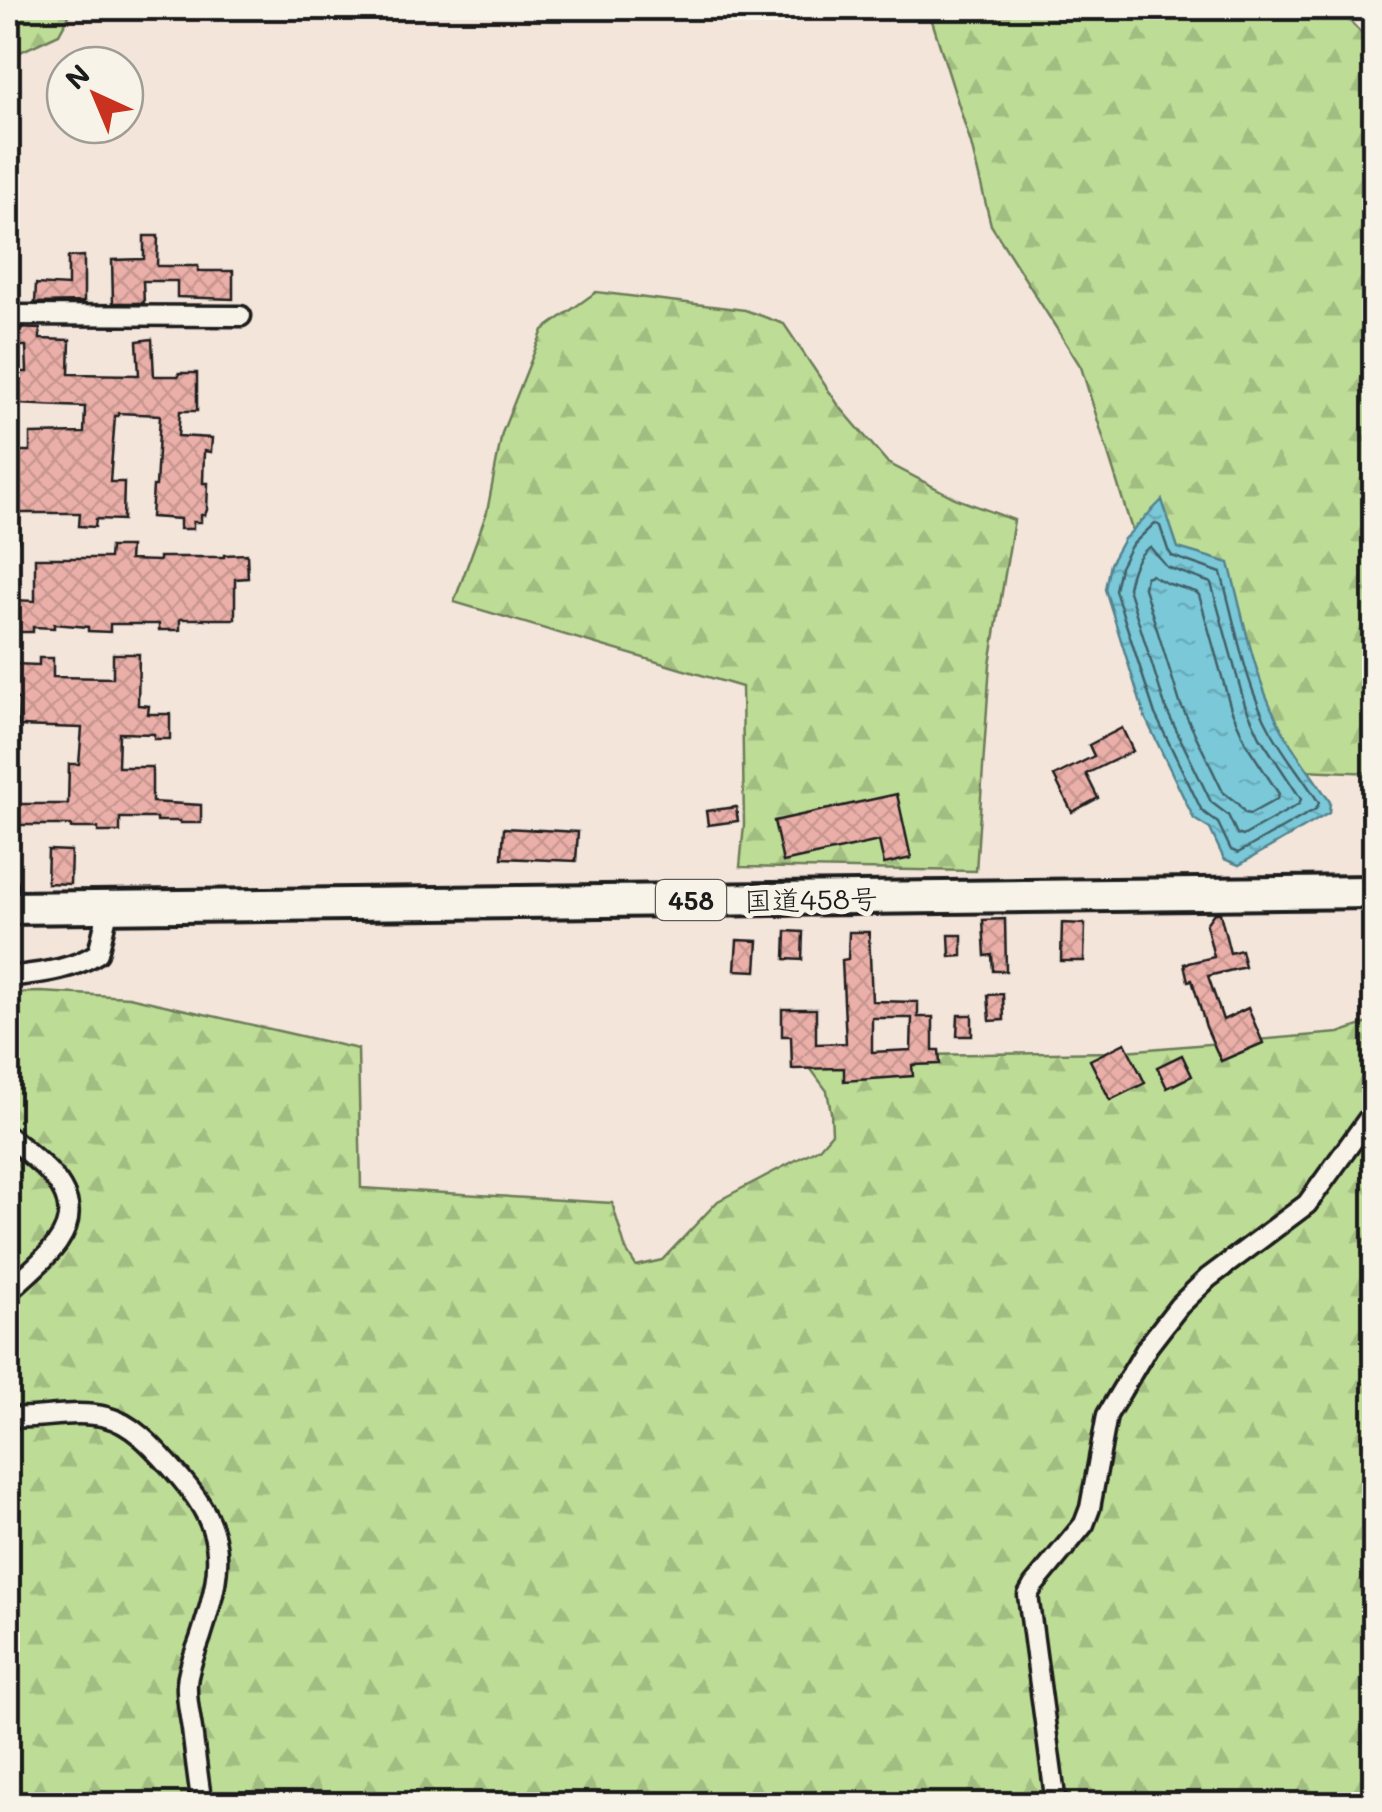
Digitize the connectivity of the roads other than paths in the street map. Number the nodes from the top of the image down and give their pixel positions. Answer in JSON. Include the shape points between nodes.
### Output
{"nodes":[{"id":1,"x":8,"y":314,"type":"edge"},
{"id":2,"x":241,"y":316,"type":"dead end"},
{"id":3,"x":8,"y":525,"type":"edge"},
{"id":4,"x":8,"y":535,"type":"edge"},
{"id":5,"x":8,"y":888,"type":"edge"},
{"id":6,"x":1374,"y":892,"type":"edge"},
{"id":7,"x":109,"y":907,"type":"junction"},
{"id":8,"x":8,"y":908,"type":"edge"},
{"id":9,"x":8,"y":977,"type":"edge"},
{"id":10,"x":1374,"y":1111,"type":"edge"},
{"id":11,"x":8,"y":1136,"type":"edge"},
{"id":12,"x":8,"y":1292,"type":"edge"},
{"id":13,"x":8,"y":1417,"type":"edge"},
{"id":14,"x":202,"y":1804,"type":"edge"},
{"id":15,"x":1056,"y":1804,"type":"edge"}],
"edges":[{"from":1,"to":2,"type":"street"},
{"from":3,"to":4,"type":"street"},
{"from":5,"to":8,"type":"street"},
{"from":6,"to":7,"type":"highway","name":"国道458号","number":"458"},
{"from":7,"to":8,"type":"highway","name":"国道458号","number":"458"},
{"from":7,"to":9,"type":"street","via":[[98,953],[56,970]]},
{"from":10,"to":15,"type":"street","via":[[1307,1204],[1179,1306],[1108,1415],[1084,1524],[1028,1595]]},
{"from":11,"to":12,"type":"street","via":[[52,1174],[69,1206],[58,1243]]},
{"from":13,"to":14,"type":"street","via":[[112,1418],[159,1454],[208,1514],[218,1569],[187,1685]]}]}
